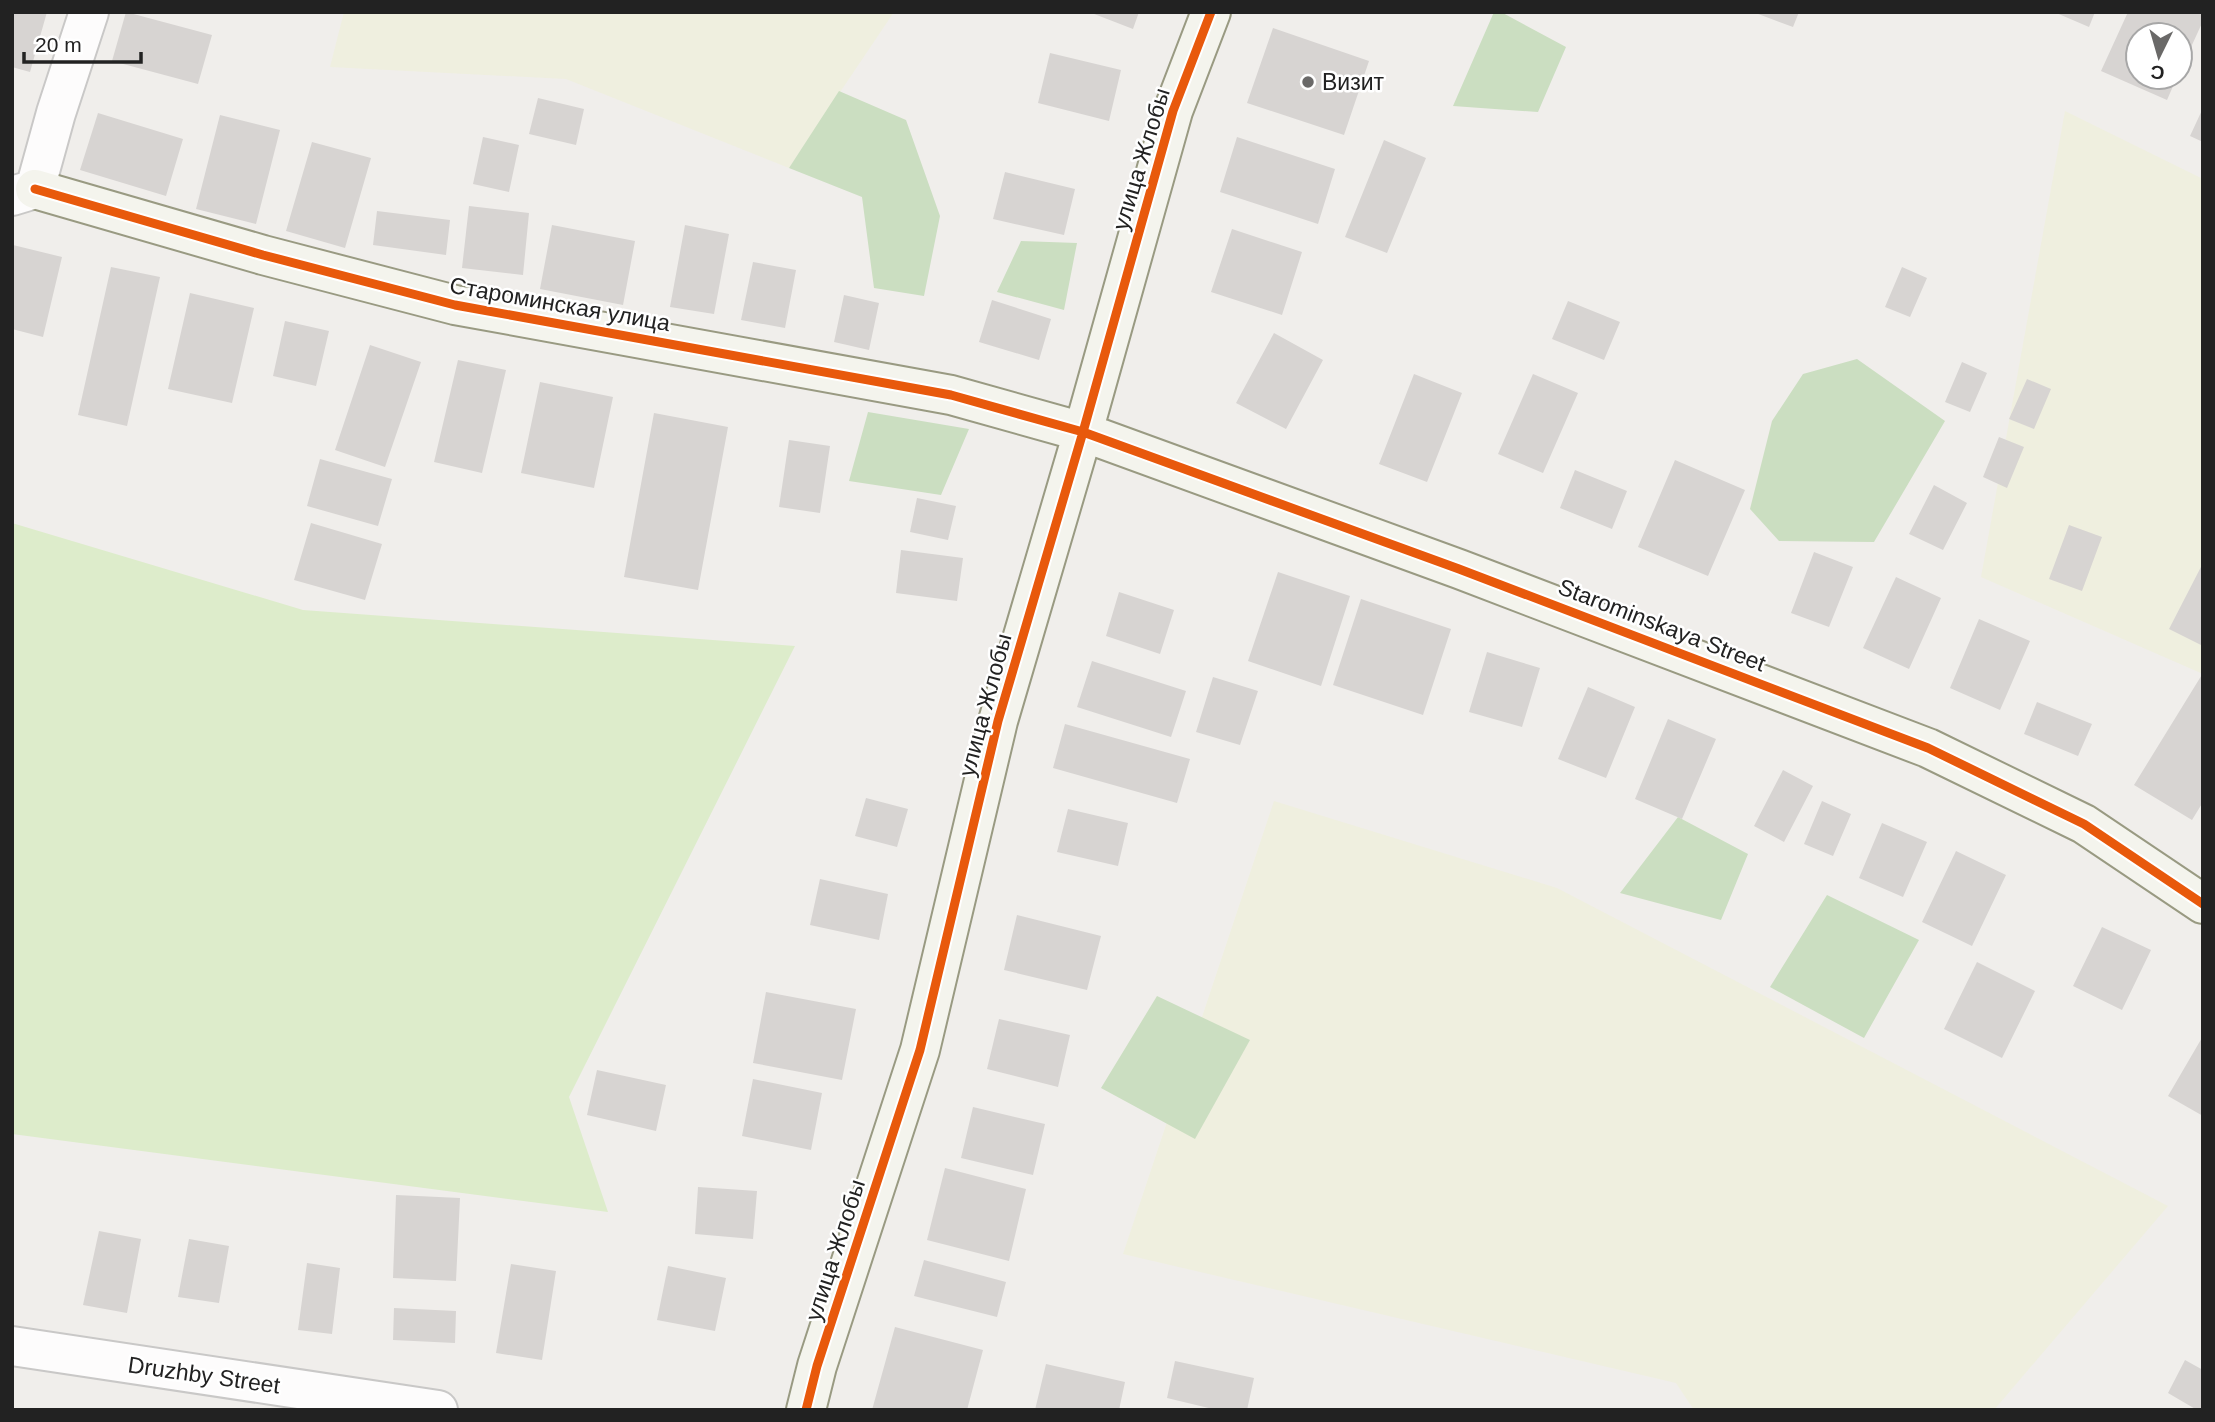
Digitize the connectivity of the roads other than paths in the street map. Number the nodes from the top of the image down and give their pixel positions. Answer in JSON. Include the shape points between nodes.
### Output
{"nodes":[{"id":1,"x":89,"y":12,"type":"edge"},
{"id":2,"x":1211,"y":12,"type":"edge"},
{"id":3,"x":24,"y":193,"type":"edge"},
{"id":4,"x":1083,"y":432,"type":"junction"},
{"id":5,"x":2203,"y":904,"type":"edge"},
{"id":6,"x":12,"y":1346,"type":"edge"},
{"id":7,"x":438,"y":1410,"type":"edge"},
{"id":8,"x":806,"y":1410,"type":"edge"}],
"edges":[{"from":1,"to":3,"type":"street"},
{"from":2,"to":4,"type":"street","name":"улица Жлобы","via":[[1173,111]]},
{"from":3,"to":4,"type":"street","name":"Староминская улица","via":[[455,306],[938,392]]},
{"from":4,"to":5,"type":"street","name":"Starominskaya Street","via":[[1928,748],[2084,824]]},
{"from":4,"to":8,"type":"street","name":"улица Жлобы","via":[[998,721],[920,1050]]},
{"from":6,"to":7,"type":"street","name":"Druzhby Street"}]}
